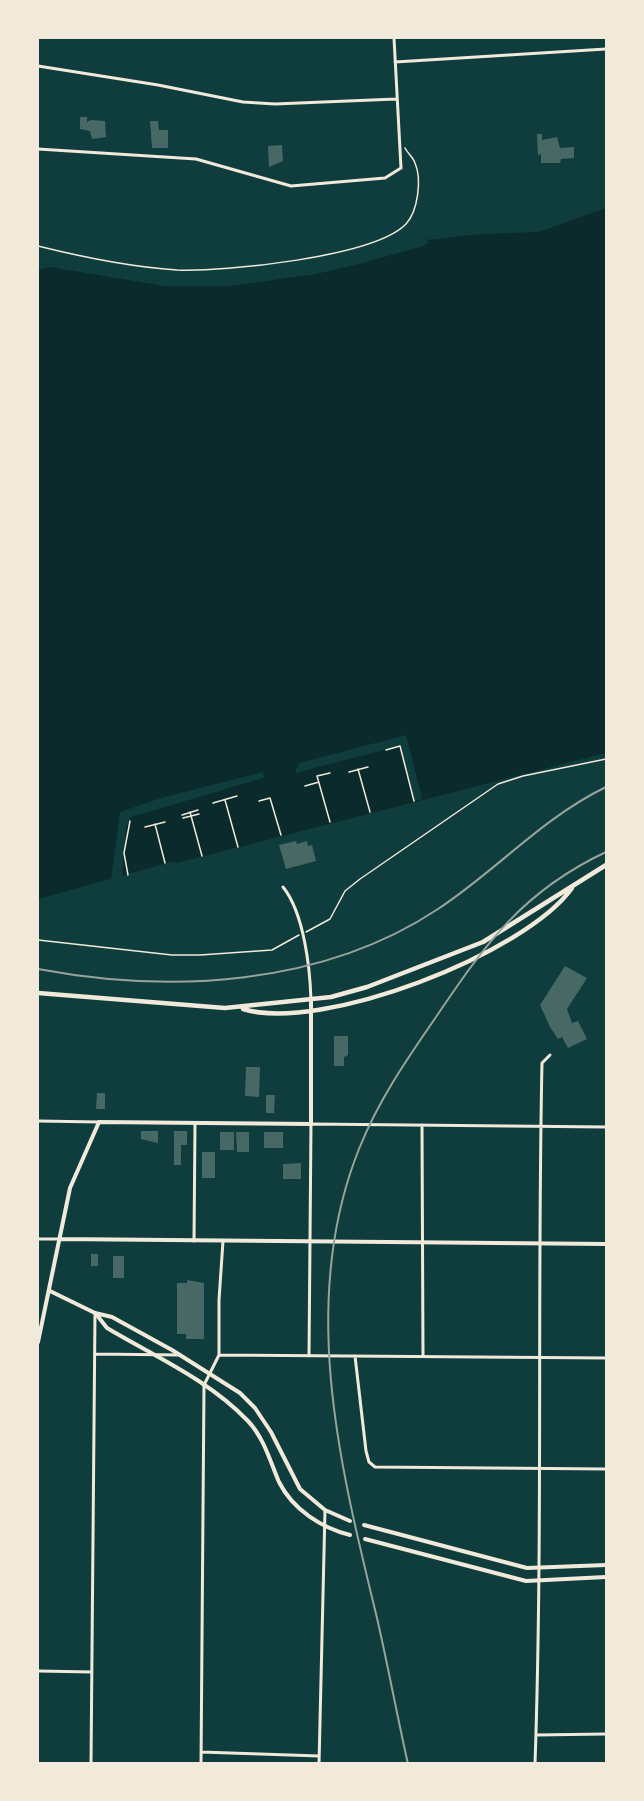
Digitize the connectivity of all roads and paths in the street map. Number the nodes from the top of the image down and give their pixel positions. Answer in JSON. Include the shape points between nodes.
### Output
{"nodes":[{"id":1,"x":394,"y":38,"type":"edge"},
{"id":2,"x":606,"y":49,"type":"edge"},
{"id":3,"x":394,"y":62,"type":"junction"},
{"id":4,"x":38,"y":66,"type":"edge"},
{"id":5,"x":396,"y":99,"type":"junction"},
{"id":6,"x":405,"y":140,"type":"dead end"},
{"id":7,"x":38,"y":149,"type":"edge"},
{"id":8,"x":38,"y":246,"type":"edge"},
{"id":9,"x":386,"y":750,"type":"dead end"},
{"id":10,"x":606,"y":759,"type":"edge"},
{"id":11,"x":368,"y":767,"type":"dead end"},
{"id":12,"x":358,"y":770,"type":"junction"},
{"id":13,"x":349,"y":772,"type":"dead end"},
{"id":14,"x":330,"y":773,"type":"dead end"},
{"id":15,"x":319,"y":782,"type":"junction"},
{"id":16,"x":305,"y":786,"type":"dead end"},
{"id":17,"x":237,"y":796,"type":"dead end"},
{"id":18,"x":225,"y":800,"type":"junction"},
{"id":19,"x":259,"y":801,"type":"dead end"},
{"id":20,"x":414,"y":801,"type":"dead end"},
{"id":21,"x":213,"y":803,"type":"dead end"},
{"id":22,"x":198,"y":810,"type":"dead end"},
{"id":23,"x":190,"y":812,"type":"junction"},
{"id":24,"x":370,"y":812,"type":"dead end"},
{"id":25,"x":199,"y":814,"type":"dead end"},
{"id":26,"x":182,"y":815,"type":"dead end"},
{"id":27,"x":191,"y":816,"type":"junction"},
{"id":28,"x":183,"y":818,"type":"dead end"},
{"id":29,"x":130,"y":822,"type":"dead end"},
{"id":30,"x":165,"y":822,"type":"dead end"},
{"id":31,"x":330,"y":822,"type":"dead end"},
{"id":32,"x":155,"y":824,"type":"junction"},
{"id":33,"x":145,"y":827,"type":"dead end"},
{"id":34,"x":280,"y":836,"type":"dead end"},
{"id":35,"x":238,"y":847,"type":"dead end"},
{"id":36,"x":202,"y":856,"type":"dead end"},
{"id":37,"x":165,"y":863,"type":"dead end"},
{"id":38,"x":606,"y":865,"type":"edge"},
{"id":39,"x":128,"y":875,"type":"dead end"},
{"id":40,"x":283,"y":887,"type":"dead end"},
{"id":41,"x":573,"y":888,"type":"junction"},
{"id":42,"x":337,"y":910,"type":"dead end"},
{"id":43,"x":38,"y":940,"type":"edge"},
{"id":44,"x":272,"y":950,"type":"dead end"},
{"id":45,"x":38,"y":993,"type":"edge"},
{"id":46,"x":311,"y":1000,"type":"junction"},
{"id":47,"x":240,"y":1008,"type":"junction"},
{"id":48,"x":311,"y":1012,"type":"junction"},
{"id":49,"x":550,"y":1055,"type":"dead end"},
{"id":50,"x":38,"y":1121,"type":"edge"},
{"id":51,"x":99,"y":1122,"type":"junction"},
{"id":52,"x":195,"y":1123,"type":"junction"},
{"id":53,"x":311,"y":1124,"type":"junction"},
{"id":54,"x":422,"y":1125,"type":"junction"},
{"id":55,"x":541,"y":1127,"type":"junction"},
{"id":56,"x":606,"y":1127,"type":"edge"},
{"id":57,"x":38,"y":1239,"type":"edge"},
{"id":58,"x":59,"y":1239,"type":"junction"},
{"id":59,"x":194,"y":1241,"type":"junction"},
{"id":60,"x":223,"y":1241,"type":"junction"},
{"id":61,"x":311,"y":1242,"type":"junction"},
{"id":62,"x":423,"y":1243,"type":"junction"},
{"id":63,"x":539,"y":1244,"type":"junction"},
{"id":64,"x":606,"y":1244,"type":"edge"},
{"id":65,"x":50,"y":1291,"type":"junction"},
{"id":66,"x":95,"y":1314,"type":"junction"},
{"id":67,"x":38,"y":1342,"type":"edge"},
{"id":68,"x":95,"y":1354,"type":"junction"},
{"id":69,"x":181,"y":1354,"type":"junction"},
{"id":70,"x":152,"y":1355,"type":"junction"},
{"id":71,"x":219,"y":1355,"type":"junction"},
{"id":72,"x":309,"y":1356,"type":"junction"},
{"id":73,"x":355,"y":1356,"type":"junction"},
{"id":74,"x":423,"y":1356,"type":"junction"},
{"id":75,"x":540,"y":1358,"type":"junction"},
{"id":76,"x":606,"y":1358,"type":"edge"},
{"id":77,"x":209,"y":1372,"type":"junction"},
{"id":78,"x":204,"y":1385,"type":"junction"},
{"id":79,"x":540,"y":1469,"type":"junction"},
{"id":80,"x":606,"y":1469,"type":"edge"},
{"id":81,"x":325,"y":1510,"type":"junction"},
{"id":82,"x":350,"y":1521,"type":"dead end"},
{"id":83,"x":364,"y":1525,"type":"dead end"},
{"id":84,"x":324,"y":1526,"type":"junction"},
{"id":85,"x":350,"y":1535,"type":"dead end"},
{"id":86,"x":365,"y":1539,"type":"dead end"},
{"id":87,"x":606,"y":1565,"type":"edge"},
{"id":88,"x":539,"y":1569,"type":"junction"},
{"id":89,"x":606,"y":1577,"type":"edge"},
{"id":90,"x":539,"y":1581,"type":"junction"},
{"id":91,"x":38,"y":1671,"type":"edge"},
{"id":92,"x":92,"y":1672,"type":"junction"},
{"id":93,"x":606,"y":1734,"type":"edge"},
{"id":94,"x":536,"y":1735,"type":"junction"},
{"id":95,"x":201,"y":1752,"type":"junction"},
{"id":96,"x":319,"y":1756,"type":"junction"},
{"id":97,"x":91,"y":1764,"type":"edge"},
{"id":98,"x":201,"y":1764,"type":"edge"},
{"id":99,"x":319,"y":1764,"type":"edge"},
{"id":100,"x":535,"y":1764,"type":"edge"}],
"edges":[{"from":1,"to":3,"type":"street"},
{"from":2,"to":3,"type":"street"},
{"from":3,"to":5,"type":"street"},
{"from":4,"to":5,"type":"street","via":[[275,105]]},
{"from":5,"to":7,"type":"street","via":[[401,168],[385,178],[291,186],[196,159]]},
{"from":6,"to":8,"type":"path","via":[[405,148],[417,168],[415,211],[396,232],[371,243],[305,258],[191,270]]},
{"from":9,"to":20,"type":"path","via":[[400,747]]},
{"from":10,"to":42,"type":"path","via":[[523,776],[490,788],[360,879],[345,891]]},
{"from":11,"to":12,"type":"path"},
{"from":12,"to":13,"type":"path"},
{"from":12,"to":24,"type":"path"},
{"from":14,"to":15,"type":"path","via":[[317,776]]},
{"from":15,"to":16,"type":"path"},
{"from":15,"to":31,"type":"path"},
{"from":17,"to":18,"type":"path"},
{"from":18,"to":21,"type":"path"},
{"from":18,"to":35,"type":"path"},
{"from":19,"to":34,"type":"path","via":[[270,798]]},
{"from":22,"to":23,"type":"path"},
{"from":23,"to":26,"type":"path"},
{"from":23,"to":27,"type":"path"},
{"from":25,"to":27,"type":"path"},
{"from":27,"to":28,"type":"path"},
{"from":27,"to":36,"type":"path"},
{"from":29,"to":39,"type":"path","via":[[124,853]]},
{"from":30,"to":32,"type":"path"},
{"from":32,"to":33,"type":"path"},
{"from":32,"to":37,"type":"path"},
{"from":38,"to":41,"type":"main road"},
{"from":40,"to":46,"type":"street","via":[[291,897],[298,920],[309,966]]},
{"from":41,"to":46,"type":"main road","via":[[558,893],[483,942],[367,987]]},
{"from":41,"to":48,"type":"main road","via":[[564,900],[518,935],[469,961],[374,997]]},
{"from":43,"to":44,"type":"path","via":[[172,955]]},
{"from":45,"to":47,"type":"main road"},
{"from":46,"to":47,"type":"main road"},
{"from":46,"to":48,"type":"street"},
{"from":47,"to":48,"type":"main road","via":[[274,1014]]},
{"from":48,"to":53,"type":"street"},
{"from":49,"to":55,"type":"street","via":[[542,1063]]},
{"from":50,"to":51,"type":"street"},
{"from":51,"to":52,"type":"street"},
{"from":51,"to":58,"type":"street","via":[[70,1188]]},
{"from":52,"to":53,"type":"street"},
{"from":52,"to":59,"type":"street"},
{"from":53,"to":54,"type":"street"},
{"from":53,"to":61,"type":"street"},
{"from":54,"to":55,"type":"street"},
{"from":54,"to":62,"type":"street"},
{"from":55,"to":56,"type":"street"},
{"from":55,"to":63,"type":"street"},
{"from":57,"to":58,"type":"street"},
{"from":58,"to":59,"type":"street"},
{"from":58,"to":65,"type":"street"},
{"from":59,"to":60,"type":"street"},
{"from":60,"to":61,"type":"street"},
{"from":60,"to":71,"type":"street"},
{"from":61,"to":62,"type":"street"},
{"from":61,"to":72,"type":"street"},
{"from":62,"to":63,"type":"street"},
{"from":62,"to":74,"type":"street"},
{"from":63,"to":64,"type":"street"},
{"from":63,"to":75,"type":"street"},
{"from":65,"to":66,"type":"street"},
{"from":65,"to":67,"type":"street"},
{"from":66,"to":68,"type":"street"},
{"from":66,"to":69,"type":"street","via":[[112,1317]]},
{"from":66,"to":70,"type":"street","via":[[107,1328]]},
{"from":68,"to":70,"type":"street"},
{"from":68,"to":92,"type":"street"},
{"from":69,"to":70,"type":"street"},
{"from":69,"to":77,"type":"street"},
{"from":70,"to":78,"type":"street"},
{"from":71,"to":72,"type":"street"},
{"from":71,"to":77,"type":"street"},
{"from":72,"to":73,"type":"street"},
{"from":73,"to":74,"type":"street"},
{"from":73,"to":79,"type":"street","via":[[366,1451],[372,1465]]},
{"from":74,"to":75,"type":"street"},
{"from":75,"to":76,"type":"street"},
{"from":75,"to":79,"type":"street"},
{"from":77,"to":78,"type":"street"},
{"from":77,"to":81,"type":"street","via":[[255,1408],[272,1432],[300,1489]]},
{"from":78,"to":84,"type":"street","via":[[248,1422],[291,1499]]},
{"from":78,"to":95,"type":"street"},
{"from":79,"to":80,"type":"street"},
{"from":79,"to":88,"type":"street"},
{"from":81,"to":82,"type":"street"},
{"from":81,"to":84,"type":"street"},
{"from":83,"to":88,"type":"street"},
{"from":84,"to":85,"type":"street"},
{"from":84,"to":96,"type":"street"},
{"from":86,"to":90,"type":"street"},
{"from":87,"to":88,"type":"street"},
{"from":88,"to":90,"type":"street"},
{"from":89,"to":90,"type":"street"},
{"from":90,"to":94,"type":"street"},
{"from":91,"to":92,"type":"street"},
{"from":92,"to":97,"type":"street"},
{"from":93,"to":94,"type":"street"},
{"from":94,"to":100,"type":"street"},
{"from":95,"to":96,"type":"street"},
{"from":95,"to":98,"type":"street"},
{"from":96,"to":99,"type":"street"}]}
